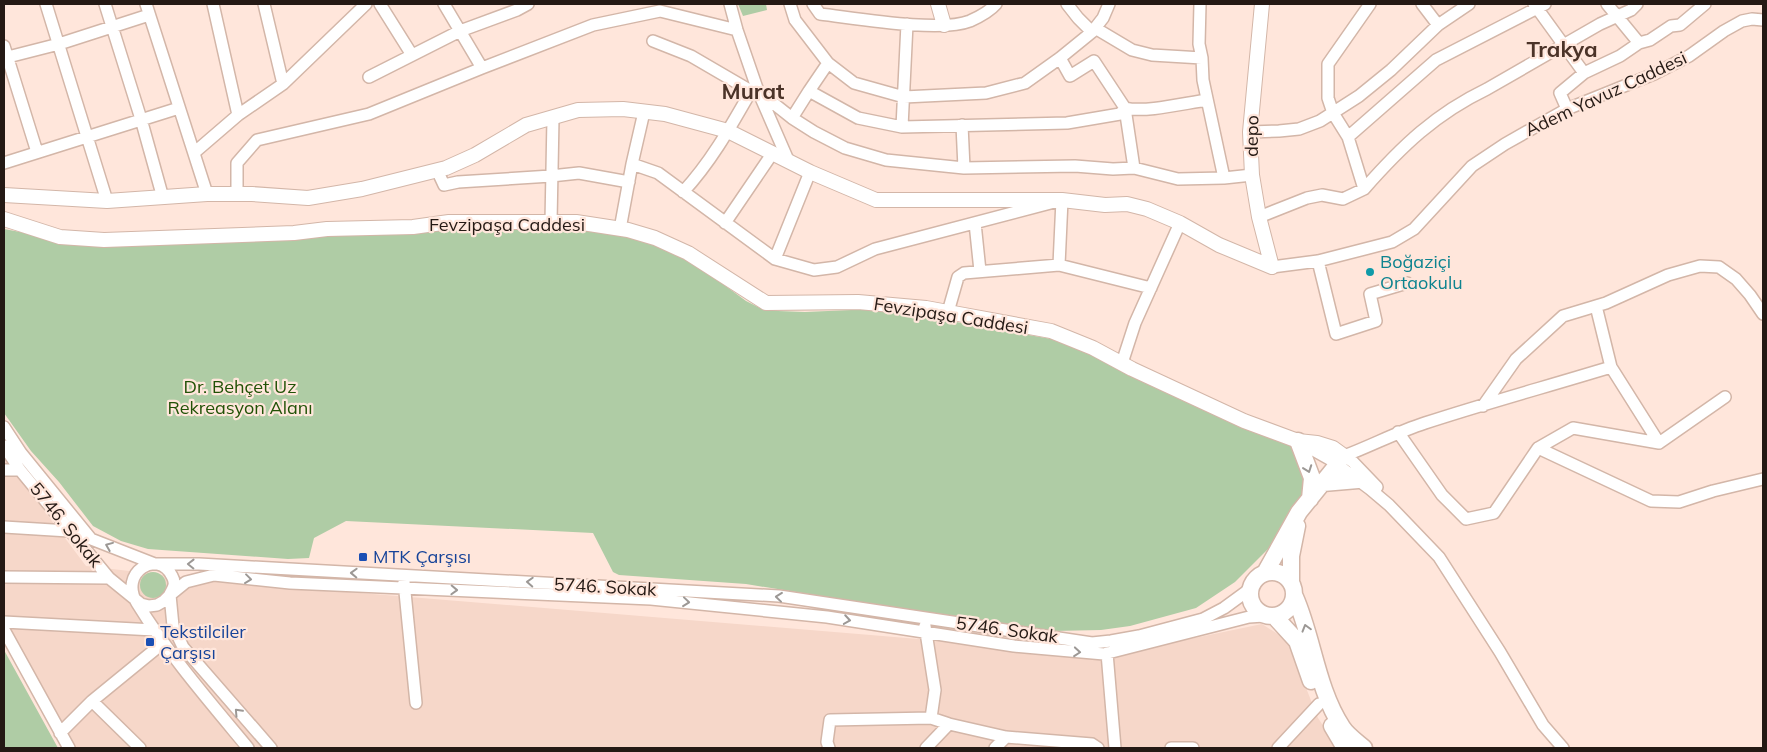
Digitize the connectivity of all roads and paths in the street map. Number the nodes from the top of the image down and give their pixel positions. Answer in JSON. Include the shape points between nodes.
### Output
{"nodes":[{"id":1,"x":46,"y":4,"type":"edge"},
{"id":2,"x":105,"y":4,"type":"edge"},
{"id":3,"x":213,"y":4,"type":"edge"},
{"id":4,"x":264,"y":4,"type":"edge"},
{"id":5,"x":366,"y":4,"type":"edge"},
{"id":6,"x":380,"y":4,"type":"edge"},
{"id":7,"x":444,"y":4,"type":"edge"},
{"id":8,"x":528,"y":4,"type":"edge"},
{"id":9,"x":647,"y":4,"type":"edge"},
{"id":10,"x":730,"y":4,"type":"edge"},
{"id":11,"x":790,"y":4,"type":"edge"},
{"id":12,"x":813,"y":4,"type":"edge"},
{"id":13,"x":938,"y":4,"type":"edge"},
{"id":14,"x":996,"y":4,"type":"edge"},
{"id":15,"x":1066,"y":4,"type":"edge"},
{"id":16,"x":1109,"y":4,"type":"edge"},
{"id":17,"x":1200,"y":4,"type":"edge"},
{"id":18,"x":1262,"y":4,"type":"edge"},
{"id":19,"x":1370,"y":4,"type":"edge"},
{"id":20,"x":1422,"y":4,"type":"edge"},
{"id":21,"x":1469,"y":4,"type":"edge"},
{"id":22,"x":1607,"y":4,"type":"edge"},
{"id":23,"x":1637,"y":4,"type":"edge"},
{"id":24,"x":1705,"y":4,"type":"edge"},
{"id":25,"x":1539,"y":5,"type":"edge"},
{"id":26,"x":148,"y":9,"type":"edge"},
{"id":27,"x":660,"y":11,"type":"junction"},
{"id":28,"x":1615,"y":16,"type":"junction"},
{"id":29,"x":1763,"y":20,"type":"edge"},
{"id":30,"x":908,"y":24,"type":"junction"},
{"id":31,"x":944,"y":25,"type":"junction"},
{"id":32,"x":1438,"y":25,"type":"junction"},
{"id":33,"x":112,"y":27,"type":"junction"},
{"id":34,"x":737,"y":30,"type":"junction"},
{"id":35,"x":1094,"y":30,"type":"junction"},
{"id":36,"x":460,"y":31,"type":"junction"},
{"id":37,"x":653,"y":41,"type":"dead end"},
{"id":38,"x":59,"y":44,"type":"junction"},
{"id":39,"x":1639,"y":44,"type":"junction"},
{"id":40,"x":1564,"y":46,"type":"junction"},
{"id":41,"x":5,"y":54,"type":"edge"},
{"id":42,"x":412,"y":56,"type":"junction"},
{"id":43,"x":1060,"y":58,"type":"junction"},
{"id":44,"x":1202,"y":58,"type":"junction"},
{"id":45,"x":828,"y":63,"type":"junction"},
{"id":46,"x":482,"y":68,"type":"junction"},
{"id":47,"x":1584,"y":73,"type":"junction"},
{"id":48,"x":369,"y":77,"type":"dead end"},
{"id":49,"x":283,"y":84,"type":"junction"},
{"id":50,"x":754,"y":91,"type":"junction"},
{"id":51,"x":809,"y":91,"type":"junction"},
{"id":52,"x":904,"y":97,"type":"junction"},
{"id":53,"x":1207,"y":100,"type":"junction"},
{"id":54,"x":179,"y":108,"type":"junction"},
{"id":55,"x":1125,"y":108,"type":"junction"},
{"id":56,"x":1567,"y":109,"type":"junction"},
{"id":57,"x":644,"y":112,"type":"junction"},
{"id":58,"x":1333,"y":113,"type":"junction"},
{"id":59,"x":238,"y":115,"type":"junction"},
{"id":60,"x":553,"y":118,"type":"junction"},
{"id":61,"x":792,"y":118,"type":"junction"},
{"id":62,"x":141,"y":119,"type":"junction"},
{"id":63,"x":962,"y":125,"type":"junction"},
{"id":64,"x":902,"y":127,"type":"junction"},
{"id":65,"x":728,"y":131,"type":"junction"},
{"id":66,"x":1250,"y":132,"type":"junction"},
{"id":67,"x":87,"y":136,"type":"junction"},
{"id":68,"x":1348,"y":138,"type":"junction"},
{"id":69,"x":37,"y":152,"type":"junction"},
{"id":70,"x":195,"y":152,"type":"junction"},
{"id":71,"x":772,"y":154,"type":"junction"},
{"id":72,"x":788,"y":160,"type":"junction"},
{"id":73,"x":4,"y":163,"type":"edge"},
{"id":74,"x":632,"y":164,"type":"junction"},
{"id":75,"x":964,"y":168,"type":"junction"},
{"id":76,"x":1134,"y":168,"type":"junction"},
{"id":77,"x":437,"y":170,"type":"junction"},
{"id":78,"x":810,"y":172,"type":"junction"},
{"id":79,"x":1252,"y":175,"type":"junction"},
{"id":80,"x":551,"y":176,"type":"junction"},
{"id":81,"x":1224,"y":178,"type":"junction"},
{"id":82,"x":629,"y":182,"type":"junction"},
{"id":83,"x":1364,"y":189,"type":"junction"},
{"id":84,"x":683,"y":192,"type":"junction"},
{"id":85,"x":207,"y":194,"type":"junction"},
{"id":86,"x":238,"y":194,"type":"junction"},
{"id":87,"x":4,"y":195,"type":"edge"},
{"id":88,"x":163,"y":198,"type":"junction"},
{"id":89,"x":1062,"y":200,"type":"junction"},
{"id":90,"x":107,"y":201,"type":"junction"},
{"id":91,"x":1259,"y":217,"type":"junction"},
{"id":92,"x":4,"y":219,"type":"edge"},
{"id":93,"x":551,"y":222,"type":"junction"},
{"id":94,"x":725,"y":223,"type":"junction"},
{"id":95,"x":975,"y":223,"type":"junction"},
{"id":96,"x":1180,"y":223,"type":"junction"},
{"id":97,"x":620,"y":229,"type":"junction"},
{"id":98,"x":775,"y":259,"type":"junction"},
{"id":99,"x":1318,"y":261,"type":"junction"},
{"id":100,"x":1058,"y":266,"type":"junction"},
{"id":101,"x":1272,"y":267,"type":"junction"},
{"id":102,"x":980,"y":272,"type":"junction"},
{"id":103,"x":1407,"y":283,"type":"dead end"},
{"id":104,"x":1151,"y":288,"type":"junction"},
{"id":105,"x":1596,"y":306,"type":"junction"},
{"id":106,"x":948,"y":312,"type":"junction"},
{"id":107,"x":1763,"y":314,"type":"edge"},
{"id":108,"x":1122,"y":364,"type":"junction"},
{"id":109,"x":1611,"y":367,"type":"junction"},
{"id":110,"x":1726,"y":397,"type":"dead end"},
{"id":111,"x":1483,"y":406,"type":"junction"},
{"id":112,"x":4,"y":427,"type":"edge"},
{"id":113,"x":1398,"y":432,"type":"junction"},
{"id":114,"x":1298,"y":441,"type":"junction"},
{"id":115,"x":1659,"y":443,"type":"junction"},
{"id":116,"x":4,"y":446,"type":"edge"},
{"id":117,"x":1538,"y":448,"type":"junction"},
{"id":118,"x":1340,"y":460,"type":"junction"},
{"id":119,"x":4,"y":470,"type":"edge"},
{"id":120,"x":20,"y":470,"type":"junction"},
{"id":121,"x":1763,"y":479,"type":"edge"},
{"id":122,"x":1358,"y":480,"type":"junction"},
{"id":123,"x":1323,"y":483,"type":"junction"},
{"id":124,"x":1310,"y":499,"type":"junction"},
{"id":125,"x":1389,"y":505,"type":"junction"},
{"id":126,"x":1299,"y":512,"type":"junction"},
{"id":127,"x":4,"y":527,"type":"edge"},
{"id":128,"x":69,"y":531,"type":"junction"},
{"id":129,"x":155,"y":564,"type":"junction"},
{"id":130,"x":1266,"y":573,"type":"junction"},
{"id":131,"x":402,"y":575,"type":"junction"},
{"id":132,"x":4,"y":577,"type":"edge"},
{"id":133,"x":109,"y":578,"type":"junction"},
{"id":134,"x":405,"y":587,"type":"junction"},
{"id":135,"x":1250,"y":589,"type":"junction"},
{"id":136,"x":1293,"y":590,"type":"junction"},
{"id":137,"x":170,"y":595,"type":"junction"},
{"id":138,"x":134,"y":599,"type":"junction"},
{"id":139,"x":1270,"y":616,"type":"junction"},
{"id":140,"x":926,"y":618,"type":"junction"},
{"id":141,"x":4,"y":622,"type":"edge"},
{"id":142,"x":4,"y":630,"type":"edge"},
{"id":143,"x":154,"y":630,"type":"junction"},
{"id":144,"x":925,"y":632,"type":"junction"},
{"id":145,"x":163,"y":643,"type":"junction"},
{"id":146,"x":1107,"y":653,"type":"junction"},
{"id":147,"x":92,"y":701,"type":"junction"},
{"id":148,"x":416,"y":703,"type":"dead end"},
{"id":149,"x":1319,"y":704,"type":"junction"},
{"id":150,"x":931,"y":718,"type":"junction"},
{"id":151,"x":949,"y":724,"type":"junction"},
{"id":152,"x":60,"y":733,"type":"junction"},
{"id":153,"x":1006,"y":737,"type":"junction"},
{"id":154,"x":1064,"y":745,"type":"edge"},
{"id":155,"x":69,"y":748,"type":"edge"},
{"id":156,"x":140,"y":748,"type":"edge"},
{"id":157,"x":248,"y":748,"type":"edge"},
{"id":158,"x":271,"y":748,"type":"edge"},
{"id":159,"x":829,"y":748,"type":"edge"},
{"id":160,"x":926,"y":748,"type":"edge"},
{"id":161,"x":995,"y":748,"type":"edge"},
{"id":162,"x":1098,"y":748,"type":"edge"},
{"id":163,"x":1115,"y":748,"type":"edge"},
{"id":164,"x":1171,"y":748,"type":"edge"},
{"id":165,"x":1193,"y":748,"type":"edge"},
{"id":166,"x":1278,"y":748,"type":"edge"},
{"id":167,"x":1345,"y":748,"type":"edge"},
{"id":168,"x":1364,"y":748,"type":"edge"},
{"id":169,"x":1564,"y":748,"type":"edge"}],
"edges":[{"from":1,"to":38,"type":"street"},
{"from":2,"to":33,"type":"street"},
{"from":3,"to":59,"type":"street"},
{"from":4,"to":49,"type":"street"},
{"from":5,"to":49,"type":"street"},
{"from":6,"to":42,"type":"street"},
{"from":7,"to":36,"type":"street"},
{"from":8,"to":36,"type":"street"},
{"from":9,"to":27,"type":"street"},
{"from":10,"to":34,"type":"street"},
{"from":11,"to":45,"type":"street","via":[[795,20]]},
{"from":12,"to":30,"type":"street","via":[[820,14]]},
{"from":13,"to":31,"type":"street"},
{"from":14,"to":31,"type":"street","via":[[970,21]]},
{"from":15,"to":35,"type":"street"},
{"from":16,"to":35,"type":"street","via":[[1104,18]]},
{"from":17,"to":44,"type":"street"},
{"from":18,"to":66,"type":"street","name":"depo"},
{"from":19,"to":58,"type":"street","via":[[1328,64],[1328,98]]},
{"from":20,"to":32,"type":"street"},
{"from":21,"to":32,"type":"street"},
{"from":22,"to":28,"type":"street"},
{"from":23,"to":28,"type":"street"},
{"from":24,"to":39,"type":"street","via":[[1680,25],[1671,26]]},
{"from":25,"to":40,"type":"street"},
{"from":25,"to":68,"type":"street","via":[[1436,60]]},
{"from":26,"to":33,"type":"street"},
{"from":26,"to":54,"type":"street"},
{"from":27,"to":34,"type":"street"},
{"from":27,"to":46,"type":"street","via":[[593,25]]},
{"from":28,"to":39,"type":"street"},
{"from":28,"to":40,"type":"street"},
{"from":29,"to":56,"type":"street","name":"Adem Yavuz Caddesi","via":[[1742,21],[1689,56],[1654,74]]},
{"from":30,"to":31,"type":"street"},
{"from":30,"to":52,"type":"street"},
{"from":32,"to":58,"type":"street","via":[[1391,70]]},
{"from":33,"to":38,"type":"street"},
{"from":33,"to":62,"type":"street"},
{"from":34,"to":50,"type":"street"},
{"from":35,"to":43,"type":"street"},
{"from":35,"to":44,"type":"street","via":[[1132,50],[1152,55]]},
{"from":36,"to":42,"type":"street"},
{"from":36,"to":46,"type":"street"},
{"from":37,"to":50,"type":"street","via":[[691,56]]},
{"from":38,"to":41,"type":"street"},
{"from":38,"to":67,"type":"street"},
{"from":39,"to":47,"type":"street"},
{"from":40,"to":47,"type":"street"},
{"from":40,"to":83,"type":"street","via":[[1438,117],[1396,153]]},
{"from":41,"to":69,"type":"street"},
{"from":42,"to":48,"type":"street"},
{"from":43,"to":52,"type":"street","via":[[1025,83],[986,93]]},
{"from":43,"to":55,"type":"street","via":[[1070,76],[1094,61]]},
{"from":44,"to":53,"type":"street"},
{"from":45,"to":51,"type":"street"},
{"from":45,"to":52,"type":"street","via":[[854,83]]},
{"from":46,"to":86,"type":"street","via":[[369,114],[257,140],[237,163]]},
{"from":47,"to":56,"type":"street","via":[[1560,93]]},
{"from":49,"to":59,"type":"street"},
{"from":50,"to":61,"type":"street"},
{"from":50,"to":65,"type":"street"},
{"from":50,"to":72,"type":"street"},
{"from":51,"to":61,"type":"street"},
{"from":51,"to":64,"type":"street","via":[[858,118]]},
{"from":52,"to":64,"type":"street"},
{"from":53,"to":55,"type":"street","via":[[1132,110]]},
{"from":53,"to":81,"type":"street"},
{"from":54,"to":62,"type":"street"},
{"from":54,"to":70,"type":"street"},
{"from":55,"to":63,"type":"street","via":[[1120,114],[1067,123]]},
{"from":55,"to":76,"type":"street"},
{"from":56,"to":99,"type":"street","name":"Adem Yavuz Caddesi","via":[[1472,166],[1414,229],[1392,242]]},
{"from":57,"to":60,"type":"street","via":[[578,110]]},
{"from":57,"to":65,"type":"street","via":[[665,114]]},
{"from":57,"to":74,"type":"street"},
{"from":58,"to":66,"type":"street","via":[[1299,129]]},
{"from":58,"to":68,"type":"street"},
{"from":59,"to":70,"type":"street"},
{"from":60,"to":77,"type":"street","via":[[526,125],[475,155]]},
{"from":60,"to":80,"type":"street"},
{"from":61,"to":75,"type":"street","via":[[853,151],[886,160]]},
{"from":62,"to":67,"type":"street"},
{"from":62,"to":88,"type":"street"},
{"from":63,"to":64,"type":"street"},
{"from":63,"to":75,"type":"street"},
{"from":65,"to":71,"type":"street"},
{"from":65,"to":84,"type":"street"},
{"from":66,"to":79,"type":"street","name":"depo"},
{"from":67,"to":69,"type":"street"},
{"from":67,"to":90,"type":"street"},
{"from":68,"to":83,"type":"street"},
{"from":69,"to":73,"type":"street"},
{"from":70,"to":85,"type":"street"},
{"from":71,"to":72,"type":"street"},
{"from":71,"to":94,"type":"street"},
{"from":72,"to":78,"type":"street"},
{"from":74,"to":82,"type":"street"},
{"from":74,"to":84,"type":"street","via":[[658,173]]},
{"from":75,"to":76,"type":"street"},
{"from":76,"to":81,"type":"street","via":[[1178,178]]},
{"from":77,"to":80,"type":"street","via":[[444,185]]},
{"from":77,"to":86,"type":"street","via":[[362,189],[308,198]]},
{"from":78,"to":89,"type":"street","via":[[876,200]]},
{"from":78,"to":98,"type":"street"},
{"from":79,"to":81,"type":"street"},
{"from":79,"to":91,"type":"street","name":"depo"},
{"from":80,"to":82,"type":"street","via":[[579,173]]},
{"from":80,"to":93,"type":"street"},
{"from":82,"to":97,"type":"street"},
{"from":83,"to":91,"type":"street","via":[[1343,199],[1322,195],[1307,198]]},
{"from":84,"to":94,"type":"street"},
{"from":85,"to":86,"type":"street"},
{"from":85,"to":88,"type":"street"},
{"from":87,"to":90,"type":"street"},
{"from":88,"to":90,"type":"street"},
{"from":89,"to":95,"type":"street"},
{"from":89,"to":96,"type":"street","via":[[1127,204]]},
{"from":89,"to":100,"type":"street"},
{"from":91,"to":101,"type":"street","name":"depo"},
{"from":92,"to":93,"type":"street","name":"Fevzipaşa Caddesi","via":[[60,237],[104,240],[412,227],[449,222]]},
{"from":93,"to":97,"type":"street","name":"Fevzipaşa Caddesi","via":[[576,222]]},
{"from":94,"to":98,"type":"street"},
{"from":95,"to":98,"type":"street","via":[[875,248],[837,267],[814,270]]},
{"from":95,"to":102,"type":"street"},
{"from":96,"to":101,"type":"street","via":[[1220,245]]},
{"from":96,"to":104,"type":"street"},
{"from":97,"to":106,"type":"street","name":"Fevzipaşa Caddesi","via":[[656,238],[688,253],[766,303],[858,302]]},
{"from":99,"to":101,"type":"street","name":"Adem Yavuz Caddesi"},
{"from":99,"to":103,"type":"street","via":[[1336,334],[1376,321],[1370,294]]},
{"from":100,"to":102,"type":"street"},
{"from":100,"to":104,"type":"street"},
{"from":102,"to":106,"type":"street","via":[[959,275]]},
{"from":104,"to":108,"type":"street","via":[[1134,323]]},
{"from":105,"to":107,"type":"street","via":[[1668,275],[1700,266],[1719,267],[1736,279]]},
{"from":105,"to":109,"type":"street"},
{"from":105,"to":111,"type":"street","via":[[1563,316],[1516,358]]},
{"from":106,"to":108,"type":"street","name":"Fevzipaşa Caddesi","via":[[1051,331]]},
{"from":108,"to":114,"type":"street","name":"Fevzipaşa Caddesi","via":[[1244,421]]},
{"from":109,"to":111,"type":"street"},
{"from":109,"to":115,"type":"street"},
{"from":110,"to":115,"type":"street"},
{"from":111,"to":113,"type":"street"},
{"from":129,"to":112,"type":"street","name":"5746. Sokak","one_way":true,"via":[[91,539],[21,453]]},
{"from":113,"to":117,"type":"street","via":[[1442,494],[1466,519],[1494,512]]},
{"from":113,"to":118,"type":"street"},
{"from":114,"to":118,"type":"street","name":"Fevzipaşa Caddesi","via":[[1333,448]]},
{"from":114,"to":124,"type":"main road","one_way":true,"via":[[1312,478]]},
{"from":115,"to":117,"type":"street","via":[[1573,428]]},
{"from":116,"to":120,"type":"street","name":"5746. Sokak"},
{"from":117,"to":121,"type":"street","via":[[1651,502],[1679,502]]},
{"from":118,"to":122,"type":"street"},
{"from":118,"to":123,"type":"main road"},
{"from":118,"to":125,"type":"street","via":[[1353,462]]},
{"from":119,"to":120,"type":"street"},
{"from":120,"to":128,"type":"street","name":"5746. Sokak"},
{"from":122,"to":123,"type":"main road"},
{"from":122,"to":125,"type":"street"},
{"from":123,"to":124,"type":"main road"},
{"from":124,"to":126,"type":"main road"},
{"from":125,"to":169,"type":"street","via":[[1439,557],[1543,725]]},
{"from":126,"to":130,"type":"main road"},
{"from":126,"to":136,"type":"main road","via":[[1291,556]]},
{"from":127,"to":128,"type":"street"},
{"from":128,"to":133,"type":"street","name":"5746. Sokak"},
{"from":131,"to":129,"type":"street","name":"5746. Sokak","one_way":true},
{"from":129,"to":137,"type":"street","via":[[170,571],[174,579]]},
{"from":129,"to":138,"type":"street","via":[[139,569],[134,575]]},
{"from":130,"to":135,"type":"main road","via":[[1259,576]]},
{"from":130,"to":136,"type":"main road","via":[[1280,573]]},
{"from":131,"to":134,"type":"street"},
{"from":140,"to":131,"type":"street","name":"5746. Sokak","one_way":true,"via":[[778,596]]},
{"from":132,"to":133,"type":"street"},
{"from":133,"to":138,"type":"street","name":"5746. Sokak"},
{"from":137,"to":134,"type":"street","name":"5746. Sokak","one_way":true,"via":[[186,582],[214,575],[290,583]]},
{"from":134,"to":144,"type":"street","name":"5746. Sokak","one_way":true,"via":[[651,598],[827,617]]},
{"from":134,"to":148,"type":"street"},
{"from":135,"to":139,"type":"main road","via":[[1251,602],[1258,612]]},
{"from":135,"to":140,"type":"street","name":"5746. Sokak","via":[[1203,620],[1092,643]]},
{"from":136,"to":139,"type":"main road","via":[[1293,604],[1288,610]]},
{"from":168,"to":136,"type":"main road","one_way":true,"via":[[1342,729],[1332,709]]},
{"from":137,"to":138,"type":"street","name":"5746. Sokak","via":[[157,605],[149,606]]},
{"from":158,"to":137,"type":"street","one_way":true,"via":[[183,647],[173,626]]},
{"from":138,"to":143,"type":"street","name":"5746. Sokak"},
{"from":139,"to":146,"type":"street","name":"5746. Sokak","via":[[1249,617]]},
{"from":139,"to":149,"type":"main road","via":[[1297,641]]},
{"from":140,"to":144,"type":"street"},
{"from":141,"to":143,"type":"street"},
{"from":142,"to":152,"type":"street"},
{"from":143,"to":145,"type":"street","name":"5746. Sokak"},
{"from":144,"to":146,"type":"street","name":"5746. Sokak","one_way":true,"via":[[1014,646]]},
{"from":144,"to":150,"type":"street","via":[[935,690]]},
{"from":145,"to":147,"type":"street"},
{"from":145,"to":157,"type":"street","name":"5746. Sokak"},
{"from":146,"to":163,"type":"street"},
{"from":147,"to":152,"type":"street"},
{"from":147,"to":156,"type":"street"},
{"from":149,"to":166,"type":"street"},
{"from":149,"to":167,"type":"main road"},
{"from":150,"to":151,"type":"street"},
{"from":150,"to":159,"type":"street","via":[[830,720]]},
{"from":151,"to":153,"type":"street"},
{"from":151,"to":160,"type":"street"},
{"from":152,"to":155,"type":"street"},
{"from":153,"to":154,"type":"street"},
{"from":153,"to":161,"type":"street"},
{"from":154,"to":162,"type":"street","via":[[1092,744]]},
{"from":164,"to":165,"type":"street"}]}
